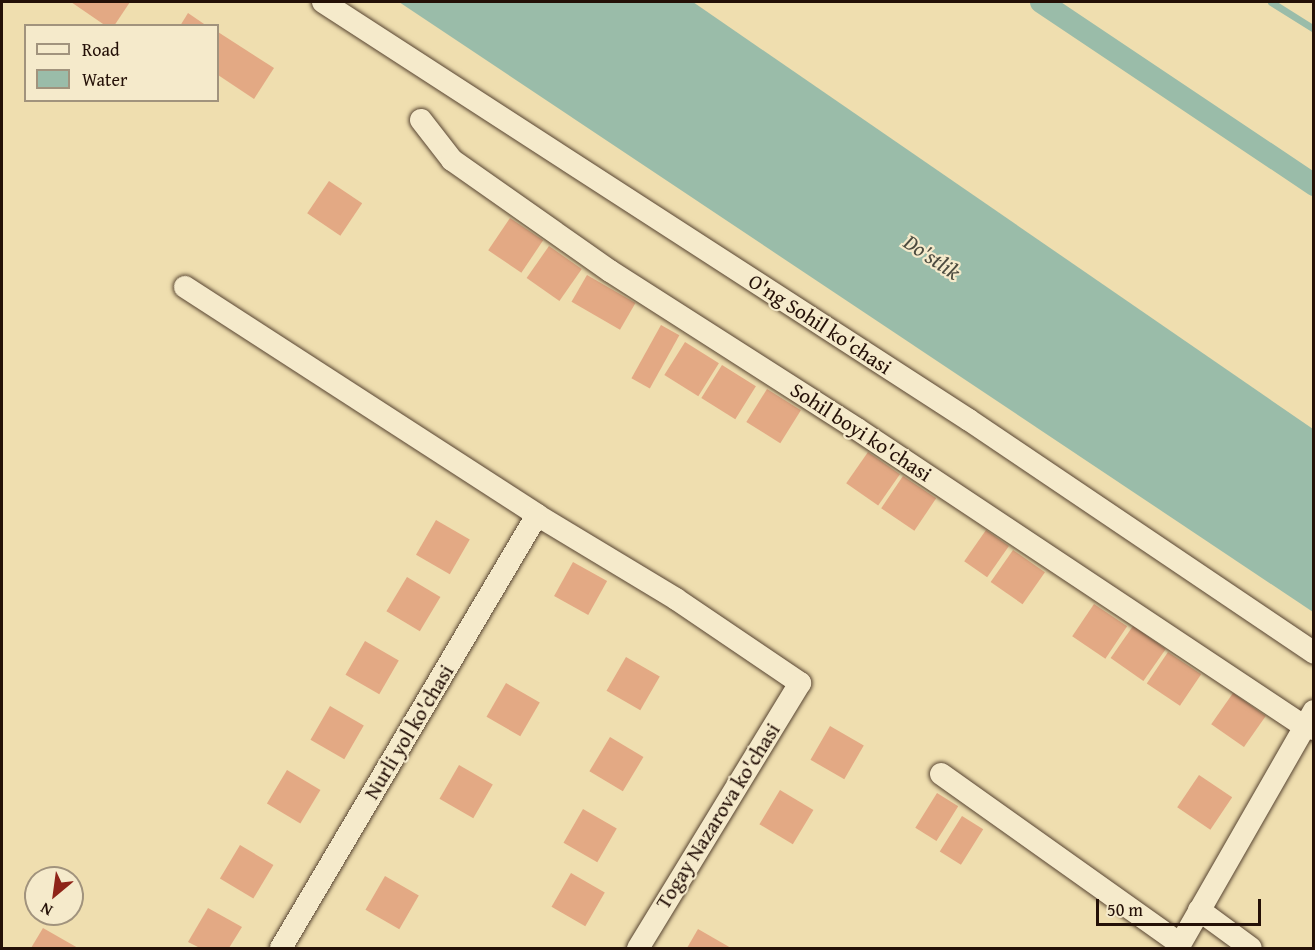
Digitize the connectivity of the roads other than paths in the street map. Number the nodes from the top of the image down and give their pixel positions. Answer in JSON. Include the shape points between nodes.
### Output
{"nodes":[{"id":1,"x":323,"y":2,"type":"edge"},
{"id":2,"x":421,"y":120,"type":"dead end"},
{"id":3,"x":186,"y":286,"type":"dead end"},
{"id":4,"x":537,"y":515,"type":"junction"},
{"id":5,"x":1314,"y":653,"type":"edge"},
{"id":6,"x":1311,"y":722,"type":"edge"},
{"id":7,"x":941,"y":774,"type":"dead end"},
{"id":8,"x":1199,"y":910,"type":"junction"},
{"id":9,"x":1179,"y":946,"type":"edge"},
{"id":10,"x":281,"y":948,"type":"edge"},
{"id":11,"x":638,"y":948,"type":"edge"},
{"id":12,"x":1251,"y":948,"type":"edge"}],
"edges":[{"from":1,"to":5,"type":"street","name":"O'ng Sohil ko'chasi","via":[[969,420]]},
{"from":2,"to":6,"type":"street","name":"Sohil boyi ko'chasi","via":[[452,160],[610,271]]},
{"from":3,"to":4,"type":"street"},
{"from":4,"to":10,"type":"street","name":"Nurli yol ko'chasi"},
{"from":4,"to":11,"type":"street","name":"Togay Nazarova ko'chasi","via":[[676,599],[800,683]]},
{"from":6,"to":8,"type":"street"},
{"from":7,"to":9,"type":"street"},
{"from":8,"to":9,"type":"street"},
{"from":8,"to":12,"type":"street"}]}
